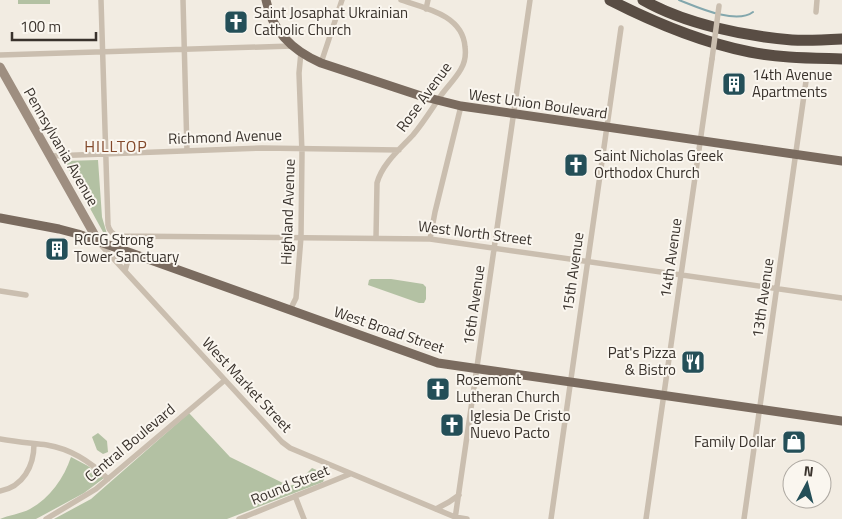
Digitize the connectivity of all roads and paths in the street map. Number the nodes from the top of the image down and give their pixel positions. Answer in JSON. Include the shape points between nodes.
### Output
{"nodes":[{"id":1,"x":101,"y":0,"type":"edge"},
{"id":2,"x":183,"y":0,"type":"edge"},
{"id":3,"x":266,"y":0,"type":"edge"},
{"id":4,"x":342,"y":0,"type":"edge"},
{"id":5,"x":401,"y":0,"type":"edge"},
{"id":6,"x":428,"y":0,"type":"edge"},
{"id":7,"x":530,"y":0,"type":"edge"},
{"id":8,"x":610,"y":0,"type":"edge"},
{"id":9,"x":643,"y":0,"type":"edge"},
{"id":10,"x":817,"y":0,"type":"edge"},
{"id":11,"x":720,"y":3,"type":"edge"},
{"id":12,"x":426,"y":9,"type":"junction"},
{"id":13,"x":816,"y":12,"type":"dead end"},
{"id":14,"x":620,"y":28,"type":"dead end"},
{"id":15,"x":842,"y":39,"type":"edge"},
{"id":16,"x":292,"y":46,"type":"junction"},
{"id":17,"x":185,"y":49,"type":"junction"},
{"id":18,"x":104,"y":51,"type":"junction"},
{"id":19,"x":301,"y":52,"type":"junction"},
{"id":20,"x":0,"y":54,"type":"edge"},
{"id":21,"x":842,"y":59,"type":"edge"},
{"id":22,"x":321,"y":62,"type":"junction"},
{"id":23,"x":0,"y":67,"type":"edge"},
{"id":24,"x":806,"y":81,"type":"dead end"},
{"id":25,"x":437,"y":101,"type":"junction"},
{"id":26,"x":461,"y":106,"type":"junction"},
{"id":27,"x":513,"y":114,"type":"junction"},
{"id":28,"x":607,"y":128,"type":"junction"},
{"id":29,"x":700,"y":141,"type":"junction"},
{"id":30,"x":302,"y":149,"type":"junction"},
{"id":31,"x":399,"y":150,"type":"junction"},
{"id":32,"x":187,"y":151,"type":"junction"},
{"id":33,"x":106,"y":153,"type":"junction"},
{"id":34,"x":796,"y":153,"type":"junction"},
{"id":35,"x":51,"y":156,"type":"junction"},
{"id":36,"x":842,"y":161,"type":"edge"},
{"id":37,"x":0,"y":218,"type":"edge"},
{"id":38,"x":301,"y":237,"type":"junction"},
{"id":39,"x":376,"y":238,"type":"junction"},
{"id":40,"x":430,"y":239,"type":"junction"},
{"id":41,"x":98,"y":241,"type":"junction"},
{"id":42,"x":494,"y":248,"type":"junction"},
{"id":43,"x":136,"y":255,"type":"junction"},
{"id":44,"x":588,"y":261,"type":"junction"},
{"id":45,"x":125,"y":271,"type":"junction"},
{"id":46,"x":681,"y":275,"type":"junction"},
{"id":47,"x":777,"y":289,"type":"junction"},
{"id":48,"x":0,"y":291,"type":"edge"},
{"id":49,"x":26,"y":296,"type":"dead end"},
{"id":50,"x":842,"y":298,"type":"edge"},
{"id":51,"x":290,"y":310,"type":"junction"},
{"id":52,"x":477,"y":368,"type":"junction"},
{"id":53,"x":225,"y":380,"type":"junction"},
{"id":54,"x":570,"y":382,"type":"junction"},
{"id":55,"x":664,"y":395,"type":"junction"},
{"id":56,"x":760,"y":409,"type":"junction"},
{"id":57,"x":842,"y":421,"type":"edge"},
{"id":58,"x":0,"y":439,"type":"edge"},
{"id":59,"x":34,"y":444,"type":"junction"},
{"id":60,"x":350,"y":474,"type":"junction"},
{"id":61,"x":108,"y":478,"type":"junction"},
{"id":62,"x":0,"y":491,"type":"edge"},
{"id":63,"x":459,"y":495,"type":"junction"},
{"id":64,"x":295,"y":496,"type":"junction"},
{"id":65,"x":436,"y":509,"type":"junction"},
{"id":66,"x":455,"y":518,"type":"edge"},
{"id":67,"x":46,"y":519,"type":"edge"},
{"id":68,"x":240,"y":519,"type":"edge"},
{"id":69,"x":304,"y":519,"type":"edge"},
{"id":70,"x":467,"y":519,"type":"edge"},
{"id":71,"x":551,"y":519,"type":"edge"},
{"id":72,"x":646,"y":519,"type":"edge"},
{"id":73,"x":744,"y":519,"type":"edge"}],
"edges":[{"from":1,"to":18,"type":"street"},
{"from":2,"to":17,"type":"street"},
{"from":3,"to":16,"type":"main road","name":"West Union Boulevard","via":[[275,26]]},
{"from":4,"to":22,"type":"street"},
{"from":5,"to":12,"type":"street","name":"Rose Avenue"},
{"from":6,"to":12,"type":"street"},
{"from":7,"to":27,"type":"street","name":"16th Avenue"},
{"from":8,"to":21,"type":"highway","via":[[684,34],[750,52]]},
{"from":9,"to":15,"type":"highway","via":[[688,19],[743,34],[794,40]]},
{"from":10,"to":13,"type":"street"},
{"from":11,"to":29,"type":"street","name":"14th Avenue","bridge":true},
{"from":12,"to":25,"type":"street","name":"Rose Avenue","via":[[452,21],[465,44],[461,69]]},
{"from":14,"to":28,"type":"street","name":"15th Avenue"},
{"from":16,"to":17,"type":"street"},
{"from":16,"to":19,"type":"main road","name":"West Union Boulevard"},
{"from":17,"to":18,"type":"street"},
{"from":17,"to":32,"type":"street"},
{"from":18,"to":20,"type":"street"},
{"from":18,"to":33,"type":"street"},
{"from":19,"to":22,"type":"main road","name":"West Union Boulevard"},
{"from":19,"to":30,"type":"street","name":"Highland Avenue"},
{"from":22,"to":25,"type":"main road","name":"West Union Boulevard"},
{"from":23,"to":35,"type":"street","name":"Pennsylvania Avenue"},
{"from":24,"to":34,"type":"street","name":"13th Avenue"},
{"from":25,"to":26,"type":"main road","name":"West Union Boulevard"},
{"from":25,"to":31,"type":"street","name":"Rose Avenue"},
{"from":26,"to":27,"type":"main road","name":"West Union Boulevard"},
{"from":26,"to":40,"type":"street"},
{"from":27,"to":28,"type":"main road","name":"West Union Boulevard"},
{"from":27,"to":42,"type":"street","name":"16th Avenue"},
{"from":28,"to":29,"type":"main road","name":"West Union Boulevard"},
{"from":28,"to":44,"type":"street","name":"15th Avenue"},
{"from":29,"to":34,"type":"main road","name":"West Union Boulevard"},
{"from":29,"to":46,"type":"street","name":"14th Avenue"},
{"from":30,"to":31,"type":"street","name":"Richmond Avenue"},
{"from":30,"to":32,"type":"street","name":"Richmond Avenue"},
{"from":30,"to":38,"type":"street","name":"Highland Avenue"},
{"from":31,"to":39,"type":"street","name":"Rose Avenue","via":[[377,181]]},
{"from":32,"to":33,"type":"street","name":"Richmond Avenue"},
{"from":33,"to":35,"type":"street","name":"Richmond Avenue"},
{"from":33,"to":38,"type":"street","name":"West North Street","via":[[111,233],[118,236]]},
{"from":34,"to":36,"type":"main road","name":"West Union Boulevard"},
{"from":34,"to":47,"type":"street","name":"13th Avenue"},
{"from":35,"to":41,"type":"street","name":"Pennsylvania Avenue"},
{"from":37,"to":41,"type":"main road","name":"West Broad Street","via":[[60,229]]},
{"from":38,"to":39,"type":"street","name":"West North Street"},
{"from":38,"to":51,"type":"street","name":"Highland Avenue","via":[[296,298]]},
{"from":39,"to":40,"type":"street","name":"West North Street"},
{"from":40,"to":42,"type":"street","name":"West North Street"},
{"from":41,"to":43,"type":"main road","name":"West Broad Street"},
{"from":41,"to":45,"type":"street","name":"West Market Street"},
{"from":42,"to":44,"type":"street","name":"West North Street"},
{"from":42,"to":52,"type":"street","name":"16th Avenue"},
{"from":43,"to":45,"type":"street","via":[[128,260]]},
{"from":43,"to":51,"type":"main road","name":"West Broad Street"},
{"from":44,"to":46,"type":"street","name":"West North Street"},
{"from":44,"to":54,"type":"street","name":"15th Avenue"},
{"from":45,"to":53,"type":"street","name":"West Market Street"},
{"from":46,"to":47,"type":"street","name":"West North Street"},
{"from":46,"to":55,"type":"street","name":"14th Avenue"},
{"from":47,"to":50,"type":"street","name":"West North Street"},
{"from":47,"to":56,"type":"street","name":"13th Avenue"},
{"from":48,"to":49,"type":"street"},
{"from":51,"to":52,"type":"main road","name":"West Broad Street","via":[[427,360]]},
{"from":52,"to":54,"type":"main road","name":"West Broad Street"},
{"from":52,"to":63,"type":"street","name":"16th Avenue"},
{"from":53,"to":60,"type":"street","name":"West Market Street","via":[[282,442]]},
{"from":53,"to":61,"type":"street","name":"Central Boulevard"},
{"from":54,"to":55,"type":"main road","name":"West Broad Street"},
{"from":54,"to":71,"type":"street","name":"15th Avenue"},
{"from":55,"to":56,"type":"main road","name":"West Broad Street"},
{"from":55,"to":72,"type":"street","name":"14th Avenue"},
{"from":56,"to":57,"type":"main road","name":"West Broad Street"},
{"from":56,"to":73,"type":"street","name":"13th Avenue"},
{"from":58,"to":59,"type":"street"},
{"from":59,"to":61,"type":"street","via":[[54,446],[75,454]]},
{"from":59,"to":62,"type":"street","via":[[32,462],[26,474],[16,486]]},
{"from":60,"to":64,"type":"street","name":"Round Street"},
{"from":60,"to":65,"type":"street","name":"West Market Street"},
{"from":61,"to":67,"type":"street","name":"Central Boulevard","via":[[96,489]]},
{"from":63,"to":65,"type":"street"},
{"from":63,"to":66,"type":"street","name":"16th Avenue"},
{"from":64,"to":68,"type":"street","name":"Round Street"},
{"from":64,"to":69,"type":"street"},
{"from":65,"to":66,"type":"street","name":"West Market Street"},
{"from":66,"to":70,"type":"street","name":"West Market Street"}]}
